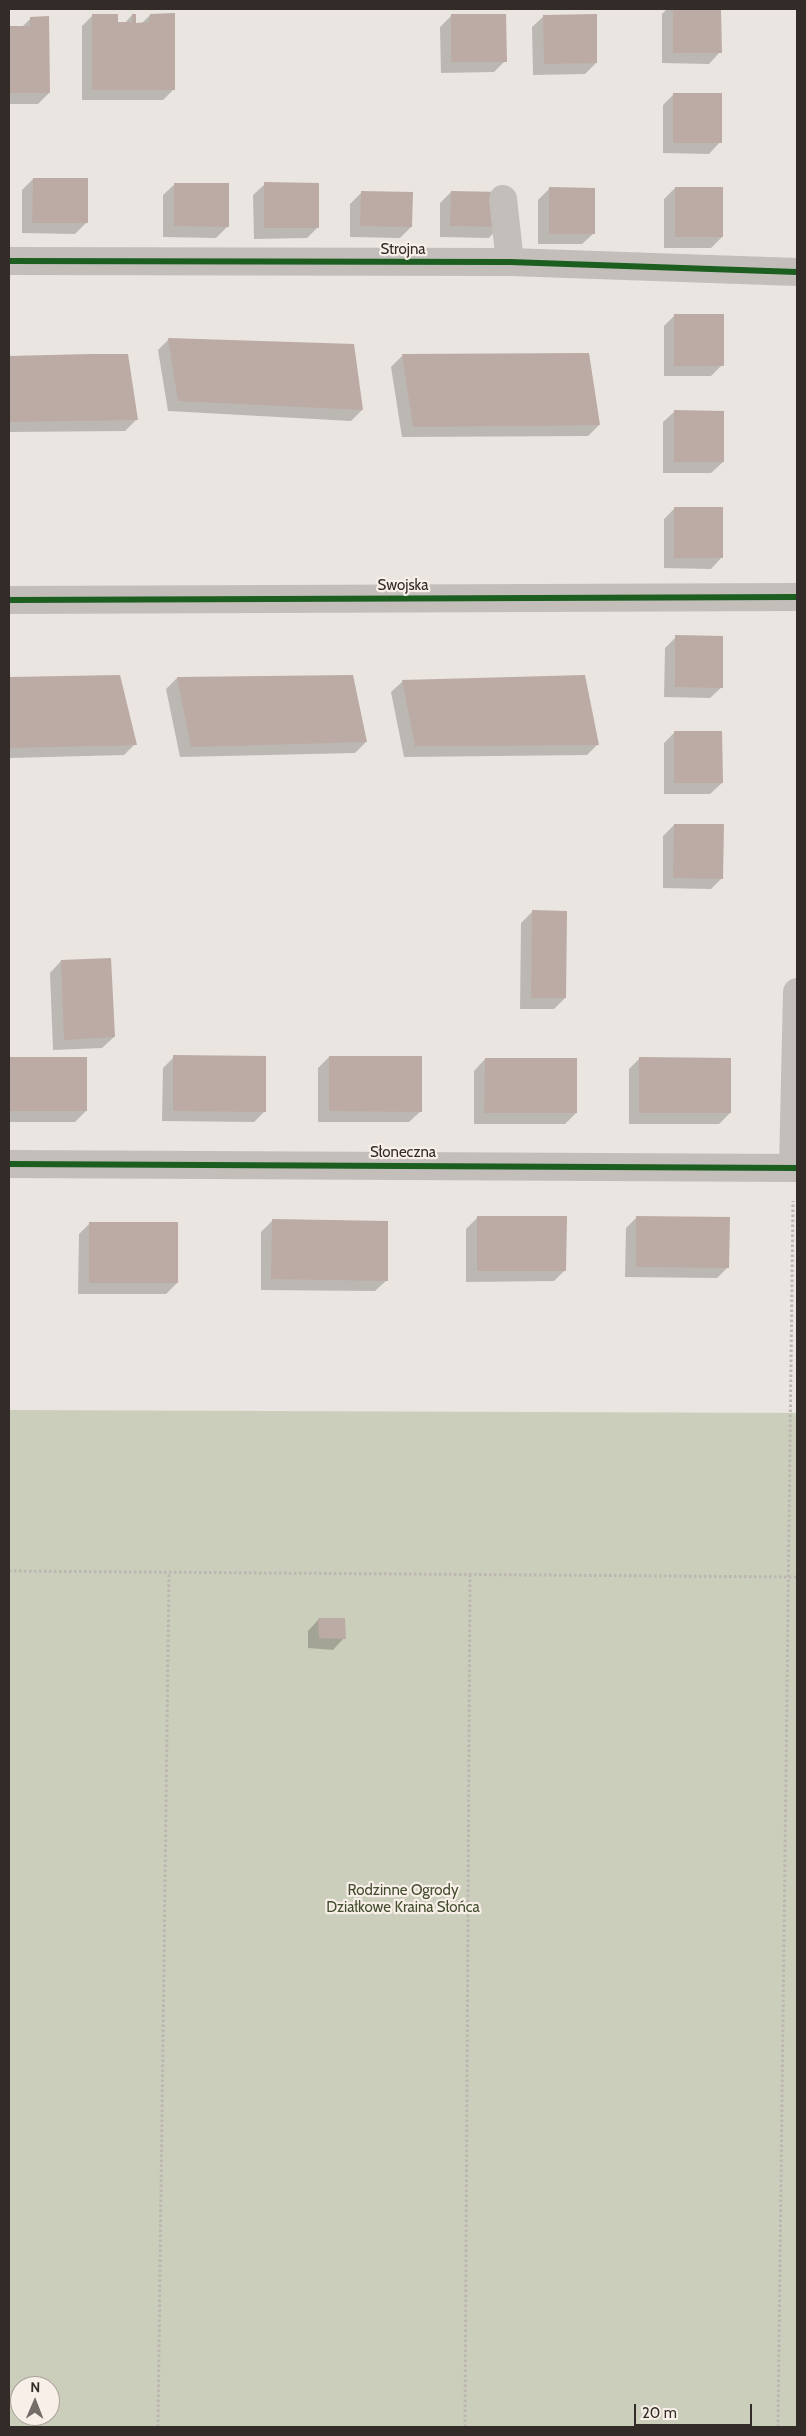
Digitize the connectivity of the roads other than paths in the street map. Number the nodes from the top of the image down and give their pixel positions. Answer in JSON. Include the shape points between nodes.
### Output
{"nodes":[{"id":1,"x":503,"y":199,"type":"dead end"},
{"id":2,"x":9,"y":262,"type":"edge"},
{"id":3,"x":510,"y":262,"type":"junction"},
{"id":4,"x":797,"y":272,"type":"edge"},
{"id":5,"x":797,"y":597,"type":"edge"},
{"id":6,"x":9,"y":600,"type":"edge"},
{"id":7,"x":797,"y":992,"type":"edge"},
{"id":8,"x":9,"y":1164,"type":"edge"},
{"id":9,"x":795,"y":1168,"type":"edge"}],
"edges":[{"from":1,"to":3,"type":"street"},
{"from":2,"to":3,"type":"street","name":"Strojna"},
{"from":3,"to":4,"type":"street","name":"Strojna"},
{"from":5,"to":6,"type":"street","name":"Swojska"},
{"from":7,"to":9,"type":"street"},
{"from":8,"to":9,"type":"street","name":"Słoneczna"}]}
